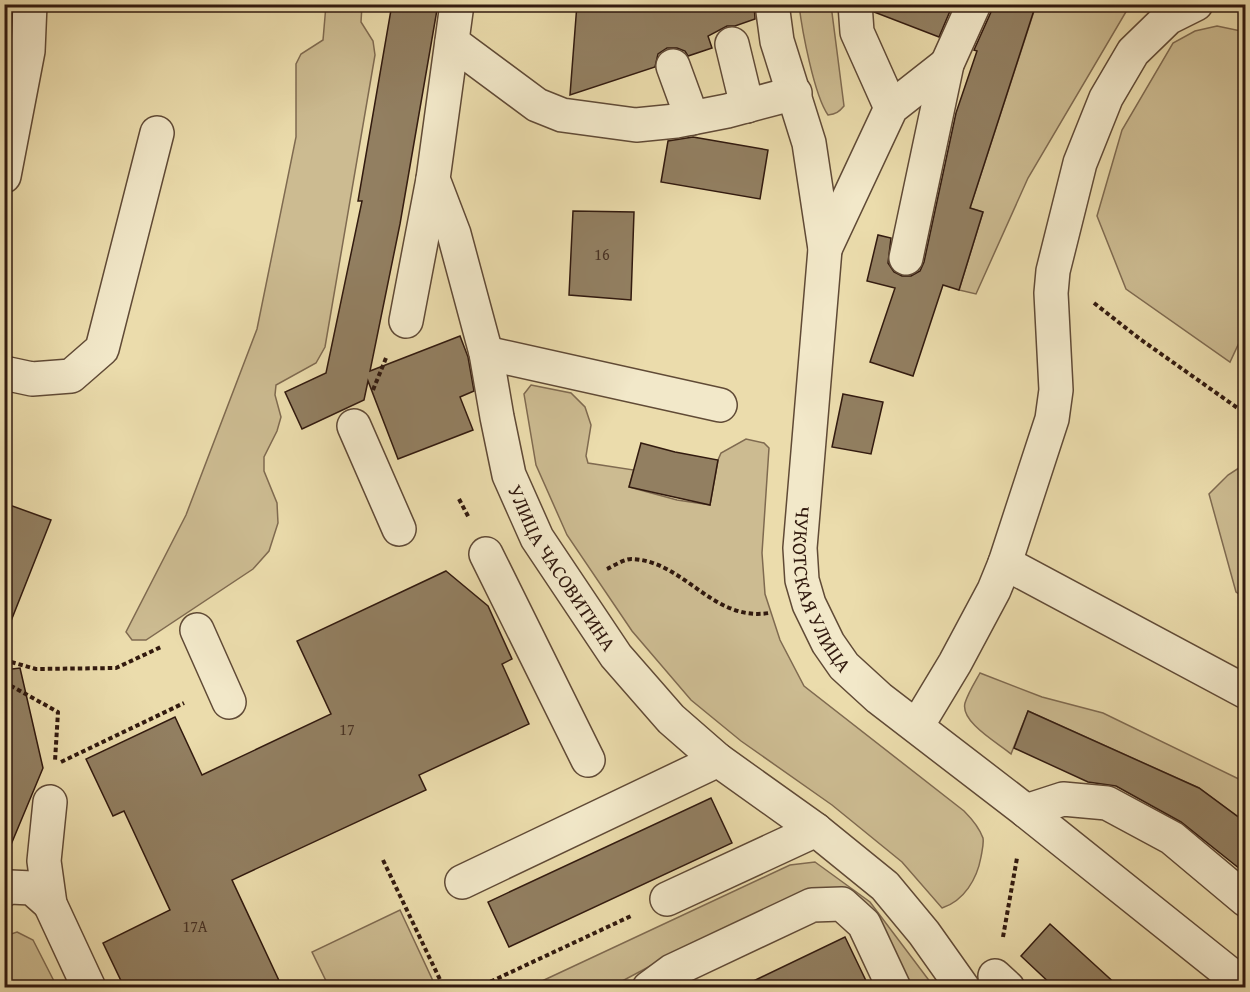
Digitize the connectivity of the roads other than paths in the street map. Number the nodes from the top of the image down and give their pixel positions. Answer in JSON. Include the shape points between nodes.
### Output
{"nodes":[{"id":1,"x":458,"y":4,"type":"edge"},
{"id":2,"x":772,"y":4,"type":"edge"},
{"id":3,"x":855,"y":4,"type":"edge"},
{"id":4,"x":974,"y":4,"type":"edge"},
{"id":5,"x":1196,"y":4,"type":"edge"},
{"id":6,"x":21,"y":20,"type":"edge"},
{"id":7,"x":452,"y":42,"type":"junction"},
{"id":8,"x":732,"y":44,"type":"dead end"},
{"id":9,"x":947,"y":64,"type":"junction"},
{"id":10,"x":673,"y":66,"type":"dead end"},
{"id":11,"x":795,"y":93,"type":"junction"},
{"id":12,"x":747,"y":106,"type":"junction"},
{"id":13,"x":891,"y":108,"type":"junction"},
{"id":14,"x":692,"y":118,"type":"junction"},
{"id":15,"x":157,"y":133,"type":"dead end"},
{"id":16,"x":4,"y":176,"type":"edge"},
{"id":17,"x":433,"y":179,"type":"junction"},
{"id":18,"x":825,"y":249,"type":"junction"},
{"id":19,"x":906,"y":258,"type":"dead end"},
{"id":20,"x":406,"y":321,"type":"road end"},
{"id":21,"x":486,"y":354,"type":"junction"},
{"id":22,"x":4,"y":373,"type":"edge"},
{"id":23,"x":720,"y":405,"type":"dead end"},
{"id":24,"x":354,"y":426,"type":"road end"},
{"id":25,"x":399,"y":529,"type":"dead end"},
{"id":26,"x":486,"y":554,"type":"dead end"},
{"id":27,"x":1005,"y":562,"type":"junction"},
{"id":28,"x":197,"y":630,"type":"road end"},
{"id":29,"x":1245,"y":692,"type":"edge"},
{"id":30,"x":229,"y":702,"type":"dead end"},
{"id":31,"x":916,"y":726,"type":"junction"},
{"id":32,"x":588,"y":760,"type":"dead end"},
{"id":33,"x":718,"y":760,"type":"junction"},
{"id":34,"x":50,"y":802,"type":"dead end"},
{"id":35,"x":1026,"y":811,"type":"junction"},
{"id":36,"x":816,"y":830,"type":"junction"},
{"id":37,"x":462,"y":882,"type":"dead end"},
{"id":38,"x":4,"y":890,"type":"edge"},
{"id":39,"x":667,"y":899,"type":"road end"},
{"id":40,"x":1245,"y":900,"type":"edge"},
{"id":41,"x":50,"y":904,"type":"junction"},
{"id":42,"x":88,"y":987,"type":"edge"},
{"id":43,"x":649,"y":987,"type":"edge"},
{"id":44,"x":894,"y":987,"type":"edge"},
{"id":45,"x":963,"y":987,"type":"edge"},
{"id":46,"x":1245,"y":987,"type":"edge"}],
"edges":[{"from":1,"to":7,"type":"street","name":"УЛИЦА ЧАСОВИТИНА"},
{"from":2,"to":11,"type":"street","name":"ЧУКОТСКАЯ УЛИЦА","via":[[777,41]]},
{"from":3,"to":13,"type":"street","via":[[857,32]]},
{"from":4,"to":9,"type":"street"},
{"from":5,"to":27,"type":"street","via":[[1168,18],[1133,52],[1106,98],[1080,163],[1053,271],[1056,390],[1052,419]]},
{"from":6,"to":16,"type":"street","via":[[28,51]]},
{"from":7,"to":14,"type":"street","via":[[537,105],[562,115],[636,125]]},
{"from":7,"to":17,"type":"street","name":"УЛИЦА ЧАСОВИТИНА"},
{"from":8,"to":12,"type":"street"},
{"from":9,"to":13,"type":"street"},
{"from":9,"to":19,"type":"street"},
{"from":10,"to":14,"type":"street"},
{"from":11,"to":12,"type":"street"},
{"from":11,"to":18,"type":"street","name":"ЧУКОТСКАЯ УЛИЦА","via":[[809,143]]},
{"from":12,"to":14,"type":"street"},
{"from":13,"to":18,"type":"street"},
{"from":15,"to":22,"type":"street","via":[[102,349],[71,376],[32,379]]},
{"from":17,"to":20,"type":"street"},
{"from":17,"to":21,"type":"street","name":"УЛИЦА ЧАСОВИТИНА","via":[[454,234]]},
{"from":18,"to":31,"type":"street","name":"ЧУКОТСКАЯ УЛИЦА","via":[[800,548],[802,580],[828,643],[844,666]]},
{"from":21,"to":23,"type":"street"},
{"from":21,"to":33,"type":"street","name":"УЛИЦА ЧАСОВИТИНА","via":[[509,475],[537,538],[616,656],[671,719]]},
{"from":24,"to":25,"type":"street"},
{"from":26,"to":32,"type":"street"},
{"from":27,"to":29,"type":"street"},
{"from":27,"to":31,"type":"street","via":[[955,663]]},
{"from":28,"to":30,"type":"street"},
{"from":31,"to":35,"type":"street","name":"ЧУКОТСКАЯ УЛИЦА"},
{"from":33,"to":36,"type":"street","name":"УЛИЦА ЧАСОВИТИНА"},
{"from":33,"to":37,"type":"street"},
{"from":34,"to":41,"type":"street","via":[[44,861]]},
{"from":35,"to":40,"type":"street","via":[[1063,799],[1107,803],[1172,838]]},
{"from":35,"to":46,"type":"street","name":"ЧУКОТСКАЯ УЛИЦА"},
{"from":36,"to":39,"type":"street"},
{"from":36,"to":45,"type":"street","name":"УЛИЦА ЧАСОВИТИНА","via":[[885,886]]},
{"from":38,"to":41,"type":"street","via":[[32,888]]},
{"from":41,"to":42,"type":"street"},
{"from":43,"to":44,"type":"street","via":[[672,971],[812,905],[842,904],[864,924]]}]}
